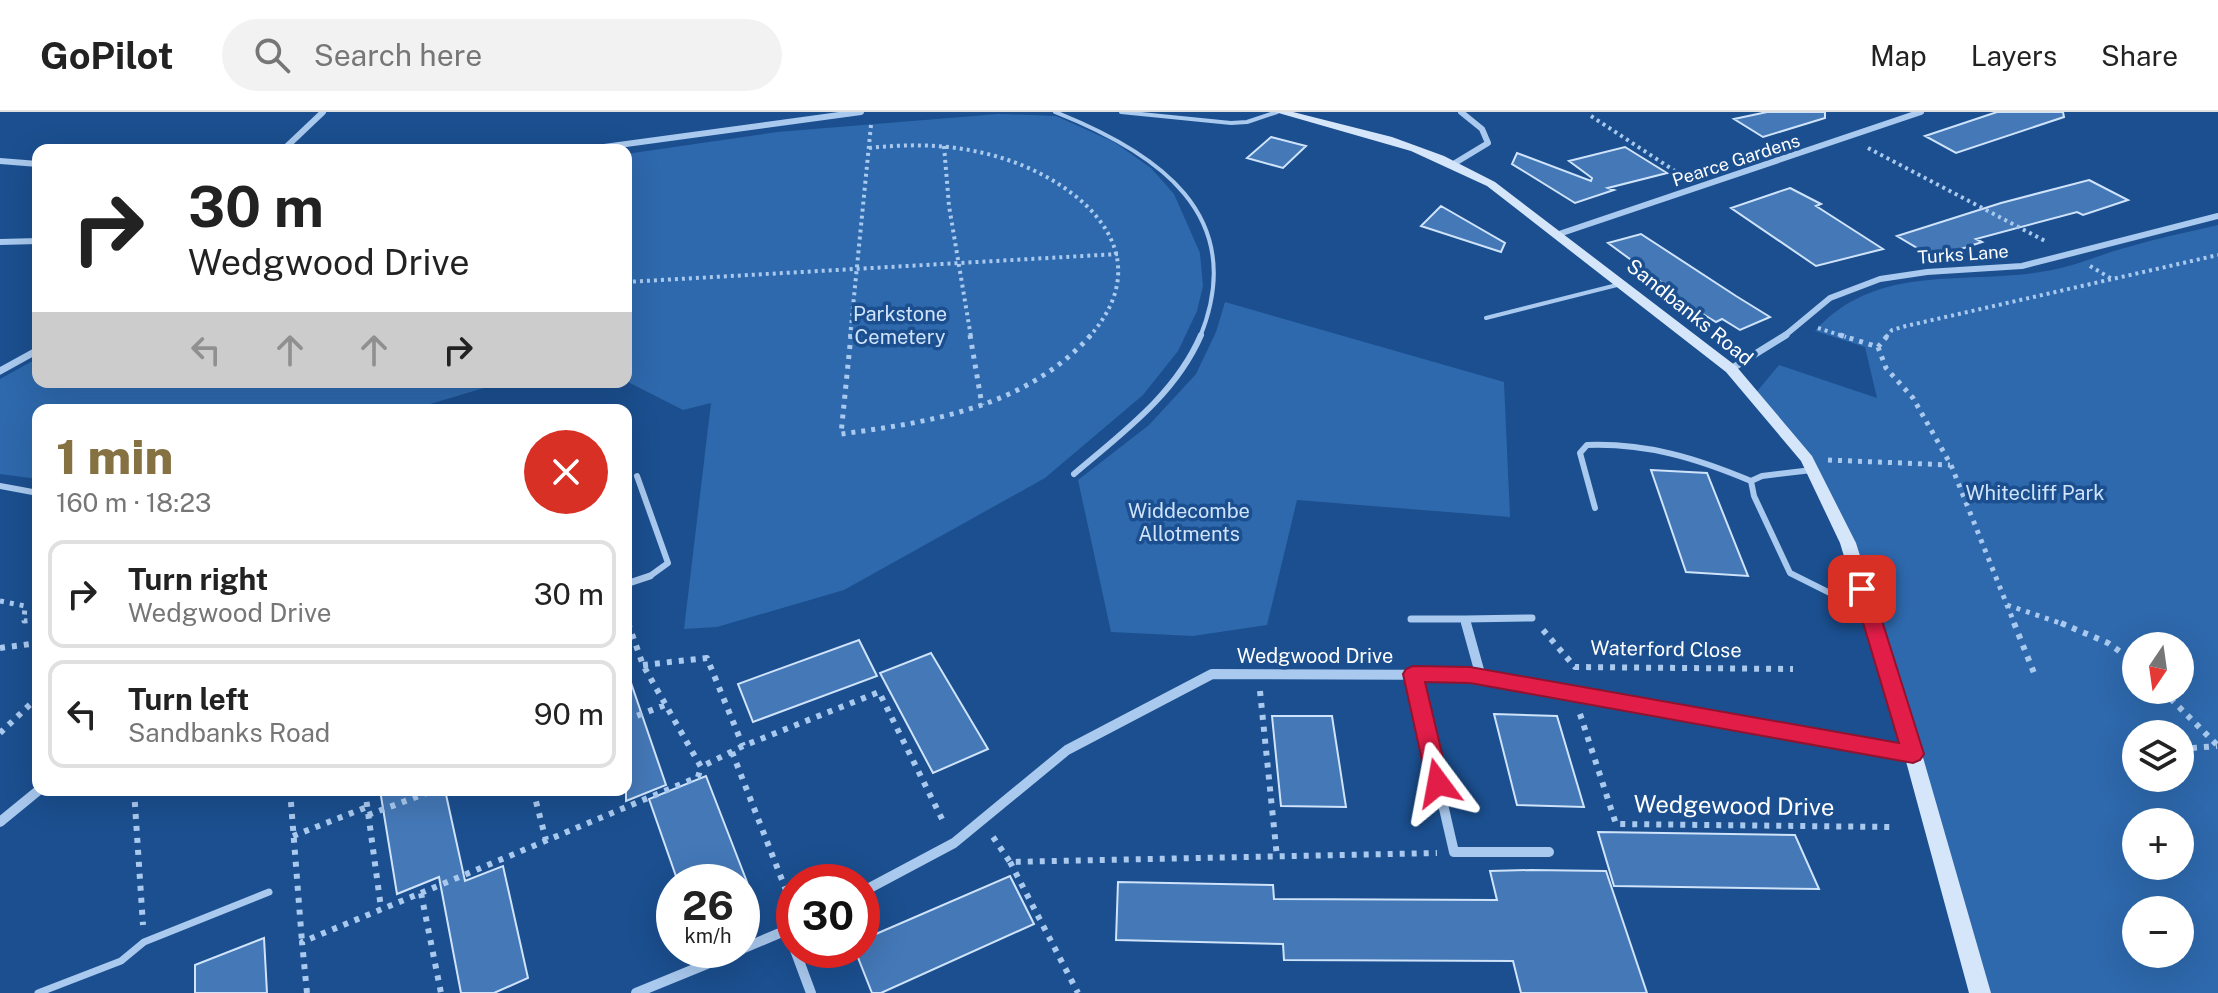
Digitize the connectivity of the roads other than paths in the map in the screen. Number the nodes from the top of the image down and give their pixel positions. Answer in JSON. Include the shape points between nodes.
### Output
{"nodes":[{"id":1,"x":323,"y":112,"type":"edge"},
{"id":2,"x":861,"y":112,"type":"edge"},
{"id":3,"x":1055,"y":112,"type":"edge"},
{"id":4,"x":1121,"y":112,"type":"edge"},
{"id":5,"x":1279,"y":112,"type":"edge"},
{"id":6,"x":1461,"y":112,"type":"edge"},
{"id":7,"x":1921,"y":112,"type":"edge"},
{"id":8,"x":289,"y":144,"type":"edge"},
{"id":9,"x":626,"y":144,"type":"edge"},
{"id":10,"x":0,"y":161,"type":"edge"},
{"id":11,"x":1455,"y":163,"type":"junction"},
{"id":12,"x":32,"y":164,"type":"edge"},
{"id":13,"x":2218,"y":216,"type":"edge"},
{"id":14,"x":1559,"y":234,"type":"junction"},
{"id":15,"x":32,"y":241,"type":"edge"},
{"id":16,"x":0,"y":242,"type":"edge"},
{"id":17,"x":1621,"y":284,"type":"junction"},
{"id":18,"x":1486,"y":318,"type":"dead end"},
{"id":19,"x":32,"y":353,"type":"edge"},
{"id":20,"x":1731,"y":369,"type":"junction"},
{"id":21,"x":0,"y":371,"type":"edge"},
{"id":22,"x":1810,"y":464,"type":"junction"},
{"id":23,"x":1074,"y":474,"type":"dead end"},
{"id":24,"x":637,"y":476,"type":"dead end"},
{"id":25,"x":1751,"y":481,"type":"junction"},
{"id":26,"x":0,"y":486,"type":"edge"},
{"id":27,"x":32,"y":492,"type":"edge"},
{"id":28,"x":1595,"y":508,"type":"dead end"},
{"id":29,"x":650,"y":576,"type":"joint"},
{"id":30,"x":632,"y":582,"type":"edge"},
{"id":31,"x":1869,"y":612,"type":"junction"},
{"id":32,"x":1532,"y":618,"type":"road end"},
{"id":33,"x":1411,"y":619,"type":"dead end"},
{"id":34,"x":1465,"y":619,"type":"junction"},
{"id":35,"x":1413,"y":674,"type":"junction"},
{"id":36,"x":1481,"y":677,"type":"junction"},
{"id":37,"x":1913,"y":754,"type":"junction"},
{"id":38,"x":32,"y":796,"type":"edge"},
{"id":39,"x":0,"y":822,"type":"edge"},
{"id":40,"x":1549,"y":852,"type":"dead end"},
{"id":41,"x":880,"y":882,"type":"edge"},
{"id":42,"x":269,"y":892,"type":"dead end"},
{"id":43,"x":697,"y":968,"type":"edge"},
{"id":44,"x":802,"y":968,"type":"edge"},
{"id":45,"x":38,"y":993,"type":"edge"},
{"id":46,"x":636,"y":993,"type":"edge"},
{"id":47,"x":811,"y":993,"type":"edge"},
{"id":48,"x":1980,"y":993,"type":"edge"}],
"edges":[{"from":1,"to":8,"type":"street"},
{"from":2,"to":9,"type":"street"},
{"from":3,"to":23,"type":"lane","via":[[1121,140],[1159,166],[1185,195],[1213,247],[1214,287],[1191,357],[1167,390]]},
{"from":4,"to":5,"type":"lane","via":[[1231,123]]},
{"from":5,"to":11,"type":"main road","name":"Sandbanks Road"},
{"from":6,"to":11,"type":"street","via":[[1488,136],[1488,143]]},
{"from":7,"to":14,"type":"street","name":"Pearce Gardens"},
{"from":10,"to":12,"type":"street"},
{"from":11,"to":14,"type":"main road","name":"Sandbanks Road"},
{"from":13,"to":20,"type":"street","name":"Turks Lane","via":[[1991,270],[1887,277],[1835,295],[1772,346]]},
{"from":14,"to":17,"type":"main road","name":"Sandbanks Road"},
{"from":15,"to":16,"type":"street"},
{"from":17,"to":18,"type":"lane"},
{"from":17,"to":20,"type":"main road","name":"Sandbanks Road"},
{"from":19,"to":21,"type":"street"},
{"from":20,"to":22,"type":"main road","name":"Sandbanks Road"},
{"from":22,"to":25,"type":"lane"},
{"from":22,"to":31,"type":"main road","name":"Sandbanks Road","via":[[1848,543]]},
{"from":24,"to":29,"type":"lane","via":[[668,563]]},
{"from":25,"to":28,"type":"lane","via":[[1656,447],[1623,442],[1587,445],[1580,453]]},
{"from":25,"to":31,"type":"lane","via":[[1790,573]]},
{"from":26,"to":27,"type":"lane"},
{"from":29,"to":30,"type":"street"},
{"from":31,"to":37,"type":"main road","name":"Sandbanks Road"},
{"from":32,"to":34,"type":"street"},
{"from":33,"to":34,"type":"street"},
{"from":34,"to":36,"type":"street"},
{"from":35,"to":36,"type":"street","name":"Wedgwood Drive"},
{"from":35,"to":40,"type":"street","via":[[1454,852]]},
{"from":35,"to":41,"type":"street","name":"Wedgwood Drive","via":[[1212,674],[1067,750],[954,843]]},
{"from":36,"to":37,"type":"street","name":"Wedgwood Drive"},
{"from":37,"to":48,"type":"main road","name":"Sandbanks Road"},
{"from":38,"to":39,"type":"street"},
{"from":42,"to":45,"type":"lane","via":[[144,942],[121,961]]},
{"from":43,"to":46,"type":"street"},
{"from":44,"to":47,"type":"street"}]}
